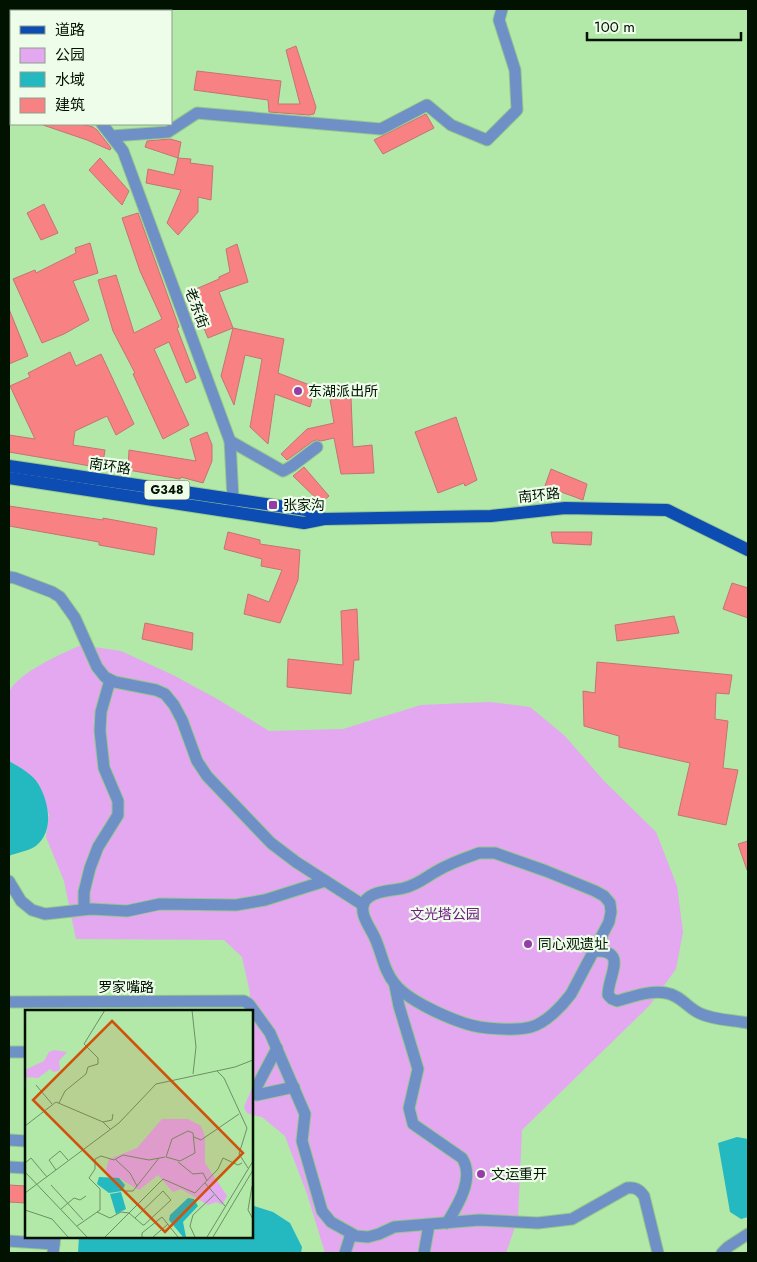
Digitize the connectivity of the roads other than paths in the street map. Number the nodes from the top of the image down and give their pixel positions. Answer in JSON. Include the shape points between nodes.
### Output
{"nodes":[{"id":1,"x":502,"y":9,"type":"edge"},
{"id":2,"x":103,"y":125,"type":"edge"},
{"id":3,"x":112,"y":136,"type":"junction"},
{"id":4,"x":230,"y":441,"type":"junction"},
{"id":5,"x":317,"y":446,"type":"dead end"},
{"id":6,"x":9,"y":466,"type":"edge"},
{"id":7,"x":9,"y":478,"type":"edge"},
{"id":8,"x":232,"y":505,"type":"junction"},
{"id":9,"x":748,"y":550,"type":"edge"},
{"id":10,"x":9,"y":577,"type":"edge"},
{"id":11,"x":110,"y":680,"type":"junction"},
{"id":12,"x":9,"y":881,"type":"edge"},
{"id":13,"x":325,"y":881,"type":"junction"},
{"id":14,"x":363,"y":905,"type":"junction"},
{"id":15,"x":84,"y":909,"type":"junction"},
{"id":16,"x":594,"y":951,"type":"junction"},
{"id":17,"x":396,"y":986,"type":"junction"},
{"id":18,"x":9,"y":1002,"type":"edge"},
{"id":19,"x":108,"y":1006,"type":"edge"},
{"id":20,"x":748,"y":1023,"type":"edge"},
{"id":21,"x":277,"y":1048,"type":"junction"},
{"id":22,"x":9,"y":1052,"type":"edge"},
{"id":23,"x":25,"y":1052,"type":"edge"},
{"id":24,"x":294,"y":1087,"type":"junction"},
{"id":25,"x":9,"y":1140,"type":"edge"},
{"id":26,"x":25,"y":1141,"type":"edge"},
{"id":27,"x":9,"y":1167,"type":"edge"},
{"id":28,"x":25,"y":1168,"type":"edge"},
{"id":29,"x":447,"y":1223,"type":"junction"},
{"id":30,"x":429,"y":1225,"type":"junction"},
{"id":31,"x":351,"y":1234,"type":"junction"},
{"id":32,"x":748,"y":1234,"type":"edge"},
{"id":33,"x":9,"y":1241,"type":"edge"},
{"id":34,"x":54,"y":1244,"type":"edge"},
{"id":35,"x":345,"y":1253,"type":"edge"},
{"id":36,"x":424,"y":1253,"type":"edge"},
{"id":37,"x":658,"y":1253,"type":"edge"},
{"id":38,"x":722,"y":1253,"type":"edge"}],
"edges":[{"from":1,"to":3,"type":"street","via":[[499,20],[515,70],[517,110],[487,140],[451,125],[427,105],[381,129],[197,112],[168,132]]},
{"from":2,"to":3,"type":"street","name":"老东街"},
{"from":3,"to":4,"type":"street","name":"老东街","via":[[123,151]]},
{"from":4,"to":5,"type":"street","via":[[283,471]]},
{"from":4,"to":8,"type":"street","name":"老东街"},
{"from":6,"to":8,"type":"main road","name":"南环路","number":"G348"},
{"from":7,"to":8,"type":"main road","name":"南环路","number":"G348"},
{"from":8,"to":9,"type":"main road","name":"南环路","number":"G348","via":[[306,510],[324,519],[491,516],[565,508],[667,510]]},
{"from":10,"to":11,"type":"street","via":[[60,597],[74,618],[97,667]]},
{"from":11,"to":13,"type":"street","via":[[165,694],[182,720],[207,776],[272,843]]},
{"from":11,"to":15,"type":"street","via":[[101,712],[100,731],[104,768],[118,801],[118,815],[98,847],[90,868]]},
{"from":12,"to":15,"type":"street","via":[[21,901],[32,910],[45,914]]},
{"from":13,"to":14,"type":"street"},
{"from":13,"to":15,"type":"street","via":[[265,900],[236,905],[177,903],[126,911]]},
{"from":14,"to":16,"type":"street","via":[[378,893],[418,883],[453,862],[479,853],[495,853],[604,896],[612,912]]},
{"from":14,"to":17,"type":"street","via":[[387,973]]},
{"from":16,"to":17,"type":"street","via":[[567,1000],[540,1023],[526,1029],[467,1025],[410,998]]},
{"from":16,"to":20,"type":"street","via":[[606,951],[614,958],[608,990],[612,999],[617,1001],[655,992],[667,993],[708,1016]]},
{"from":17,"to":29,"type":"street","via":[[418,1069],[409,1108],[413,1124],[466,1164],[462,1196]]},
{"from":18,"to":19,"type":"street","name":"罗家嘴路"},
{"from":19,"to":21,"type":"street","name":"罗家嘴路","via":[[244,1002],[252,1006]]},
{"from":21,"to":24,"type":"street"},
{"from":21,"to":24,"type":"street","via":[[255,1093]]},
{"from":22,"to":23,"type":"street"},
{"from":24,"to":31,"type":"street","via":[[305,1114],[302,1141],[322,1211],[330,1222]]},
{"from":25,"to":26,"type":"street"},
{"from":27,"to":28,"type":"street"},
{"from":29,"to":30,"type":"street"},
{"from":29,"to":37,"type":"street","via":[[498,1220],[538,1223],[572,1219],[627,1188],[635,1188],[644,1196]]},
{"from":30,"to":31,"type":"street","via":[[394,1227],[368,1237]]},
{"from":30,"to":36,"type":"street"},
{"from":31,"to":35,"type":"street"},
{"from":32,"to":38,"type":"street"},
{"from":33,"to":34,"type":"street"}]}
